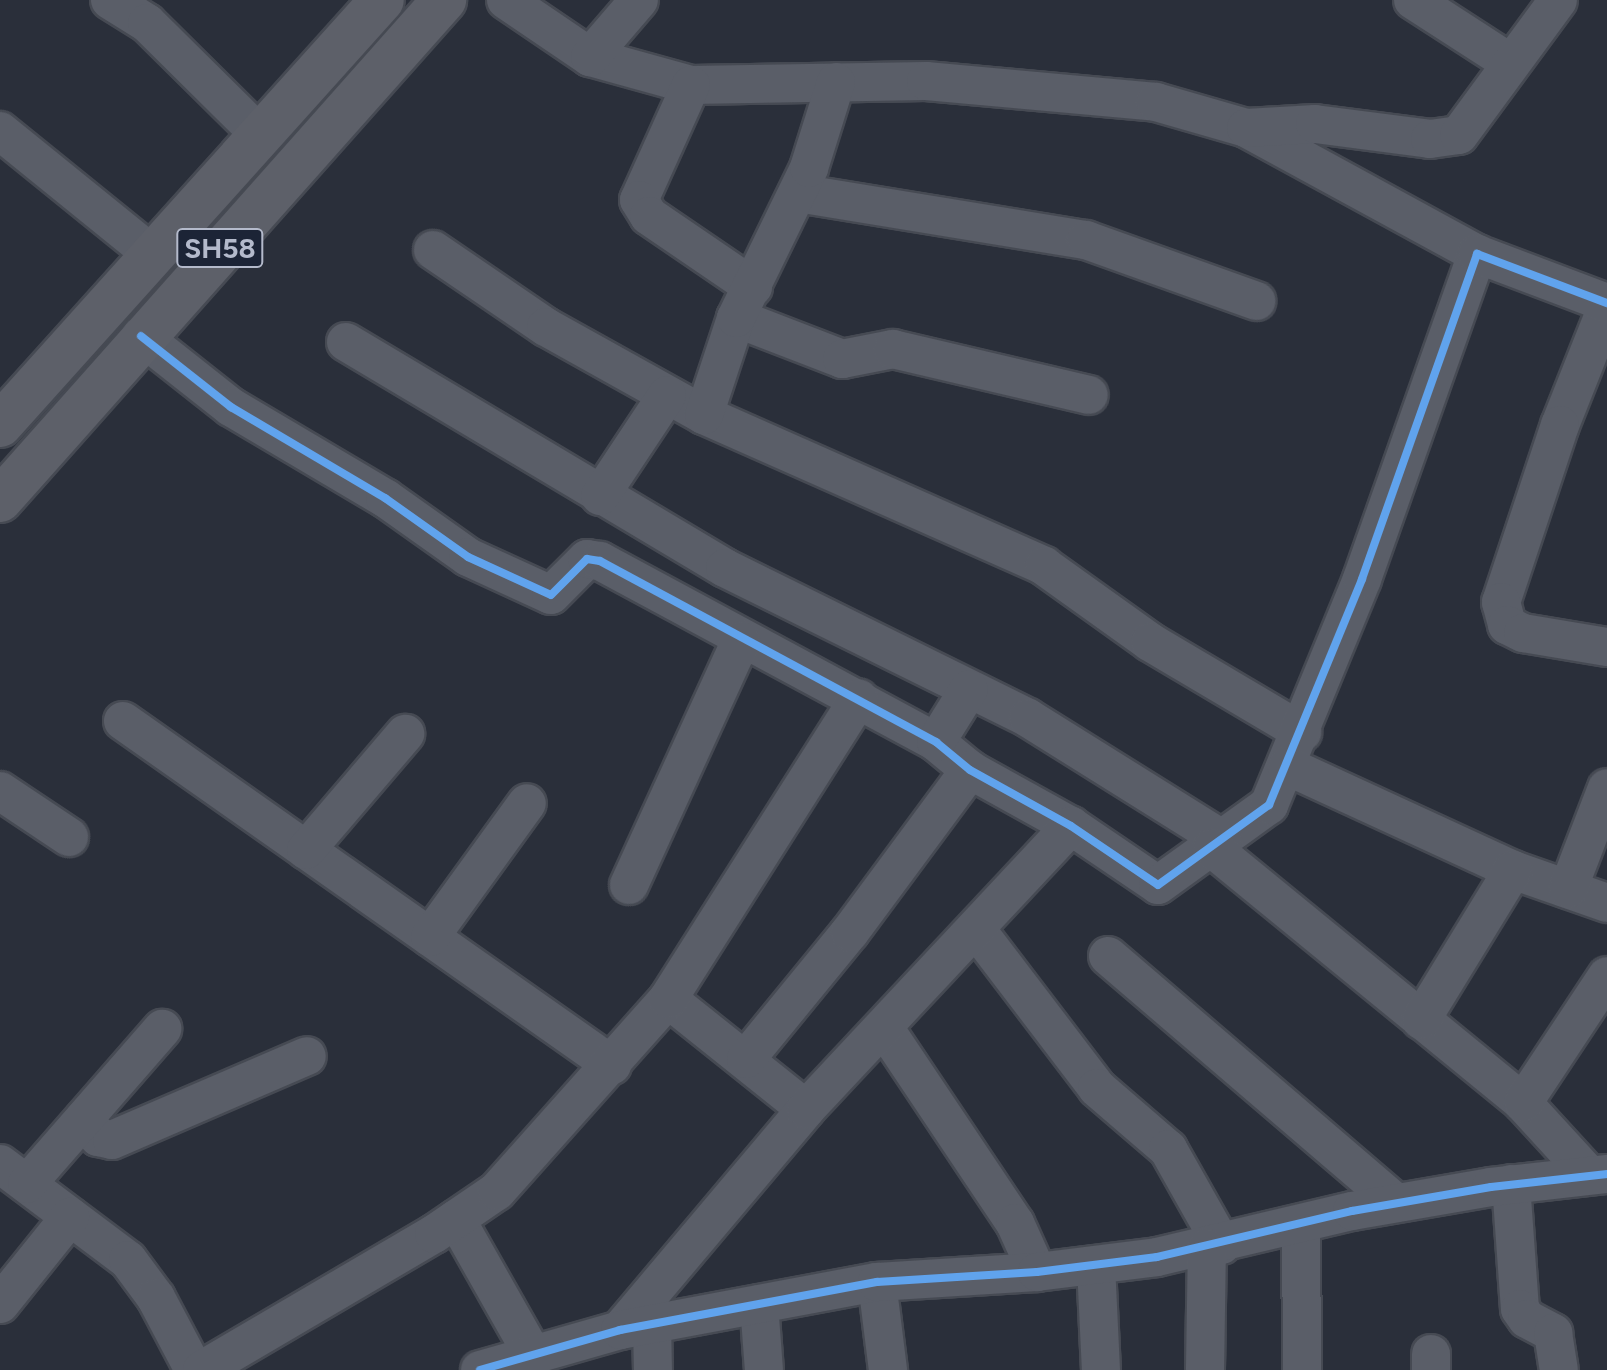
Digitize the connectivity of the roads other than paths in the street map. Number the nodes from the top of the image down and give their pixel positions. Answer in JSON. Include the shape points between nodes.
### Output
{"nodes":[{"id":1,"x":382,"y":0,"type":"edge"},
{"id":2,"x":444,"y":0,"type":"edge"},
{"id":3,"x":506,"y":0,"type":"edge"},
{"id":4,"x":639,"y":0,"type":"edge"},
{"id":5,"x":1413,"y":0,"type":"edge"},
{"id":6,"x":1558,"y":0,"type":"edge"},
{"id":7,"x":119,"y":2,"type":"edge"},
{"id":8,"x":590,"y":57,"type":"junction"},
{"id":9,"x":1509,"y":62,"type":"junction"},
{"id":10,"x":836,"y":82,"type":"junction"},
{"id":11,"x":691,"y":85,"type":"junction"},
{"id":12,"x":1246,"y":128,"type":"junction"},
{"id":13,"x":0,"y":131,"type":"edge"},
{"id":14,"x":261,"y":136,"type":"junction"},
{"id":15,"x":798,"y":193,"type":"junction"},
{"id":16,"x":433,"y":250,"type":"dead end"},
{"id":17,"x":1477,"y":254,"type":"junction"},
{"id":18,"x":153,"y":255,"type":"junction"},
{"id":19,"x":1256,"y":301,"type":"dead end"},
{"id":20,"x":744,"y":303,"type":"junction"},
{"id":21,"x":1607,"y":305,"type":"edge"},
{"id":22,"x":141,"y":336,"type":"junction"},
{"id":23,"x":346,"y":342,"type":"dead end"},
{"id":24,"x":667,"y":395,"type":"junction"},
{"id":25,"x":1089,"y":395,"type":"dead end"},
{"id":26,"x":704,"y":415,"type":"junction"},
{"id":27,"x":0,"y":425,"type":"edge"},
{"id":28,"x":600,"y":496,"type":"junction"},
{"id":29,"x":0,"y":500,"type":"edge"},
{"id":30,"x":719,"y":564,"type":"junction"},
{"id":31,"x":694,"y":614,"type":"junction"},
{"id":32,"x":741,"y":640,"type":"junction"},
{"id":33,"x":1607,"y":647,"type":"edge"},
{"id":34,"x":969,"y":689,"type":"junction"},
{"id":35,"x":859,"y":698,"type":"junction"},
{"id":36,"x":123,"y":721,"type":"dead end"},
{"id":37,"x":405,"y":734,"type":"dead end"},
{"id":38,"x":936,"y":742,"type":"junction"},
{"id":39,"x":1294,"y":749,"type":"junction"},
{"id":40,"x":970,"y":770,"type":"junction"},
{"id":41,"x":1607,"y":788,"type":"edge"},
{"id":42,"x":3,"y":799,"type":"edge"},
{"id":43,"x":527,"y":803,"type":"dead end"},
{"id":44,"x":1071,"y":826,"type":"junction"},
{"id":45,"x":69,"y":837,"type":"dead end"},
{"id":46,"x":1217,"y":844,"type":"junction"},
{"id":47,"x":306,"y":850,"type":"junction"},
{"id":48,"x":1513,"y":870,"type":"junction"},
{"id":49,"x":629,"y":885,"type":"dead end"},
{"id":50,"x":1568,"y":889,"type":"junction"},
{"id":51,"x":1607,"y":903,"type":"edge"},
{"id":52,"x":976,"y":929,"type":"junction"},
{"id":53,"x":430,"y":937,"type":"junction"},
{"id":54,"x":1108,"y":956,"type":"dead end"},
{"id":55,"x":1607,"y":976,"type":"edge"},
{"id":56,"x":668,"y":999,"type":"junction"},
{"id":57,"x":1421,"y":1020,"type":"junction"},
{"id":58,"x":162,"y":1029,"type":"dead end"},
{"id":59,"x":885,"y":1029,"type":"junction"},
{"id":60,"x":307,"y":1056,"type":"dead end"},
{"id":61,"x":746,"y":1059,"type":"junction"},
{"id":62,"x":612,"y":1065,"type":"junction"},
{"id":63,"x":1523,"y":1103,"type":"junction"},
{"id":64,"x":806,"y":1109,"type":"junction"},
{"id":65,"x":84,"y":1119,"type":"junction"},
{"id":66,"x":13,"y":1174,"type":"edge"},
{"id":67,"x":1598,"y":1174,"type":"edge"},
{"id":68,"x":1511,"y":1184,"type":"junction"},
{"id":69,"x":1396,"y":1203,"type":"junction"},
{"id":70,"x":70,"y":1217,"type":"junction"},
{"id":71,"x":456,"y":1219,"type":"junction"},
{"id":72,"x":1301,"y":1224,"type":"junction"},
{"id":73,"x":1214,"y":1246,"type":"junction"},
{"id":74,"x":1096,"y":1265,"type":"junction"},
{"id":75,"x":1037,"y":1272,"type":"junction"},
{"id":76,"x":877,"y":1282,"type":"junction"},
{"id":77,"x":0,"y":1304,"type":"edge"},
{"id":78,"x":759,"y":1304,"type":"junction"},
{"id":79,"x":636,"y":1327,"type":"junction"},
{"id":80,"x":533,"y":1355,"type":"junction"},
{"id":81,"x":194,"y":1370,"type":"edge"},
{"id":82,"x":202,"y":1370,"type":"edge"},
{"id":83,"x":480,"y":1370,"type":"edge"},
{"id":84,"x":653,"y":1370,"type":"edge"},
{"id":85,"x":764,"y":1370,"type":"edge"},
{"id":86,"x":888,"y":1370,"type":"edge"},
{"id":87,"x":1101,"y":1370,"type":"edge"},
{"id":88,"x":1205,"y":1370,"type":"edge"},
{"id":89,"x":1302,"y":1370,"type":"edge"},
{"id":90,"x":1559,"y":1370,"type":"edge"}],
"edges":[{"from":1,"to":14,"type":"main road","number":"SH58"},
{"from":2,"to":22,"type":"main road","number":"SH58"},
{"from":3,"to":8,"type":"street"},
{"from":4,"to":8,"type":"street"},
{"from":5,"to":9,"type":"street"},
{"from":6,"to":9,"type":"street"},
{"from":7,"to":14,"type":"street"},
{"from":8,"to":11,"type":"street"},
{"from":9,"to":12,"type":"street","via":[[1469,125],[1447,139],[1315,124]]},
{"from":10,"to":11,"type":"street"},
{"from":10,"to":12,"type":"street","via":[[926,81],[1089,93],[1156,102]]},
{"from":10,"to":15,"type":"street"},
{"from":11,"to":20,"type":"street","via":[[639,200],[649,216]]},
{"from":12,"to":17,"type":"street"},
{"from":13,"to":18,"type":"street"},
{"from":14,"to":18,"type":"main road","number":"SH58"},
{"from":15,"to":19,"type":"street","via":[[1086,240]]},
{"from":15,"to":20,"type":"street"},
{"from":16,"to":24,"type":"street","via":[[546,327]]},
{"from":17,"to":21,"type":"street"},
{"from":17,"to":39,"type":"street","via":[[1410,449]]},
{"from":18,"to":27,"type":"main road","number":"SH58"},
{"from":20,"to":25,"type":"street","via":[[842,359],[893,349]]},
{"from":20,"to":26,"type":"street"},
{"from":21,"to":33,"type":"street","via":[[1501,602],[1507,625],[1523,633]]},
{"from":22,"to":29,"type":"main road","number":"SH58"},
{"from":22,"to":31,"type":"street","via":[[231,407],[385,498],[468,557],[539,593],[561,590],[583,561],[594,558]]},
{"from":23,"to":28,"type":"street"},
{"from":24,"to":26,"type":"street"},
{"from":24,"to":28,"type":"street"},
{"from":26,"to":39,"type":"street","via":[[1044,566]]},
{"from":28,"to":30,"type":"street"},
{"from":30,"to":31,"type":"street"},
{"from":30,"to":34,"type":"street"},
{"from":31,"to":32,"type":"street"},
{"from":32,"to":35,"type":"street"},
{"from":32,"to":49,"type":"street"},
{"from":34,"to":38,"type":"street"},
{"from":34,"to":46,"type":"street","via":[[1028,718]]},
{"from":35,"to":38,"type":"street"},
{"from":35,"to":56,"type":"street"},
{"from":36,"to":47,"type":"street"},
{"from":37,"to":47,"type":"street"},
{"from":38,"to":40,"type":"street"},
{"from":39,"to":46,"type":"street","via":[[1269,805]]},
{"from":39,"to":48,"type":"street"},
{"from":40,"to":44,"type":"street"},
{"from":40,"to":61,"type":"street","via":[[850,932]]},
{"from":41,"to":50,"type":"street"},
{"from":42,"to":45,"type":"street"},
{"from":43,"to":53,"type":"street"},
{"from":44,"to":46,"type":"street","via":[[1158,885]]},
{"from":44,"to":52,"type":"street"},
{"from":46,"to":57,"type":"street"},
{"from":47,"to":53,"type":"street"},
{"from":48,"to":50,"type":"street"},
{"from":48,"to":57,"type":"street"},
{"from":50,"to":51,"type":"street"},
{"from":52,"to":59,"type":"street"},
{"from":52,"to":73,"type":"street","via":[[1097,1088],[1168,1149]]},
{"from":53,"to":62,"type":"street"},
{"from":54,"to":69,"type":"street"},
{"from":55,"to":63,"type":"street"},
{"from":56,"to":61,"type":"street"},
{"from":56,"to":62,"type":"street"},
{"from":57,"to":63,"type":"street"},
{"from":58,"to":65,"type":"street"},
{"from":59,"to":64,"type":"street"},
{"from":59,"to":75,"type":"street","via":[[1015,1223]]},
{"from":60,"to":65,"type":"street","via":[[112,1140],[98,1137]]},
{"from":61,"to":64,"type":"street"},
{"from":62,"to":71,"type":"street","via":[[497,1191]]},
{"from":63,"to":67,"type":"street"},
{"from":64,"to":79,"type":"street"},
{"from":65,"to":66,"type":"street"},
{"from":66,"to":70,"type":"street"},
{"from":67,"to":68,"type":"street"},
{"from":68,"to":69,"type":"street"},
{"from":68,"to":90,"type":"street","via":[[1520,1309],[1553,1333]]},
{"from":69,"to":72,"type":"street"},
{"from":70,"to":77,"type":"street"},
{"from":70,"to":81,"type":"street","via":[[143,1277]]},
{"from":71,"to":80,"type":"street"},
{"from":71,"to":82,"type":"street"},
{"from":72,"to":73,"type":"street"},
{"from":72,"to":89,"type":"street"},
{"from":73,"to":74,"type":"street"},
{"from":73,"to":88,"type":"street"},
{"from":74,"to":75,"type":"street"},
{"from":74,"to":87,"type":"street"},
{"from":75,"to":76,"type":"street"},
{"from":76,"to":78,"type":"street"},
{"from":76,"to":86,"type":"street"},
{"from":78,"to":79,"type":"street"},
{"from":78,"to":85,"type":"street"},
{"from":79,"to":80,"type":"street"},
{"from":79,"to":84,"type":"street"},
{"from":80,"to":83,"type":"street"}]}
